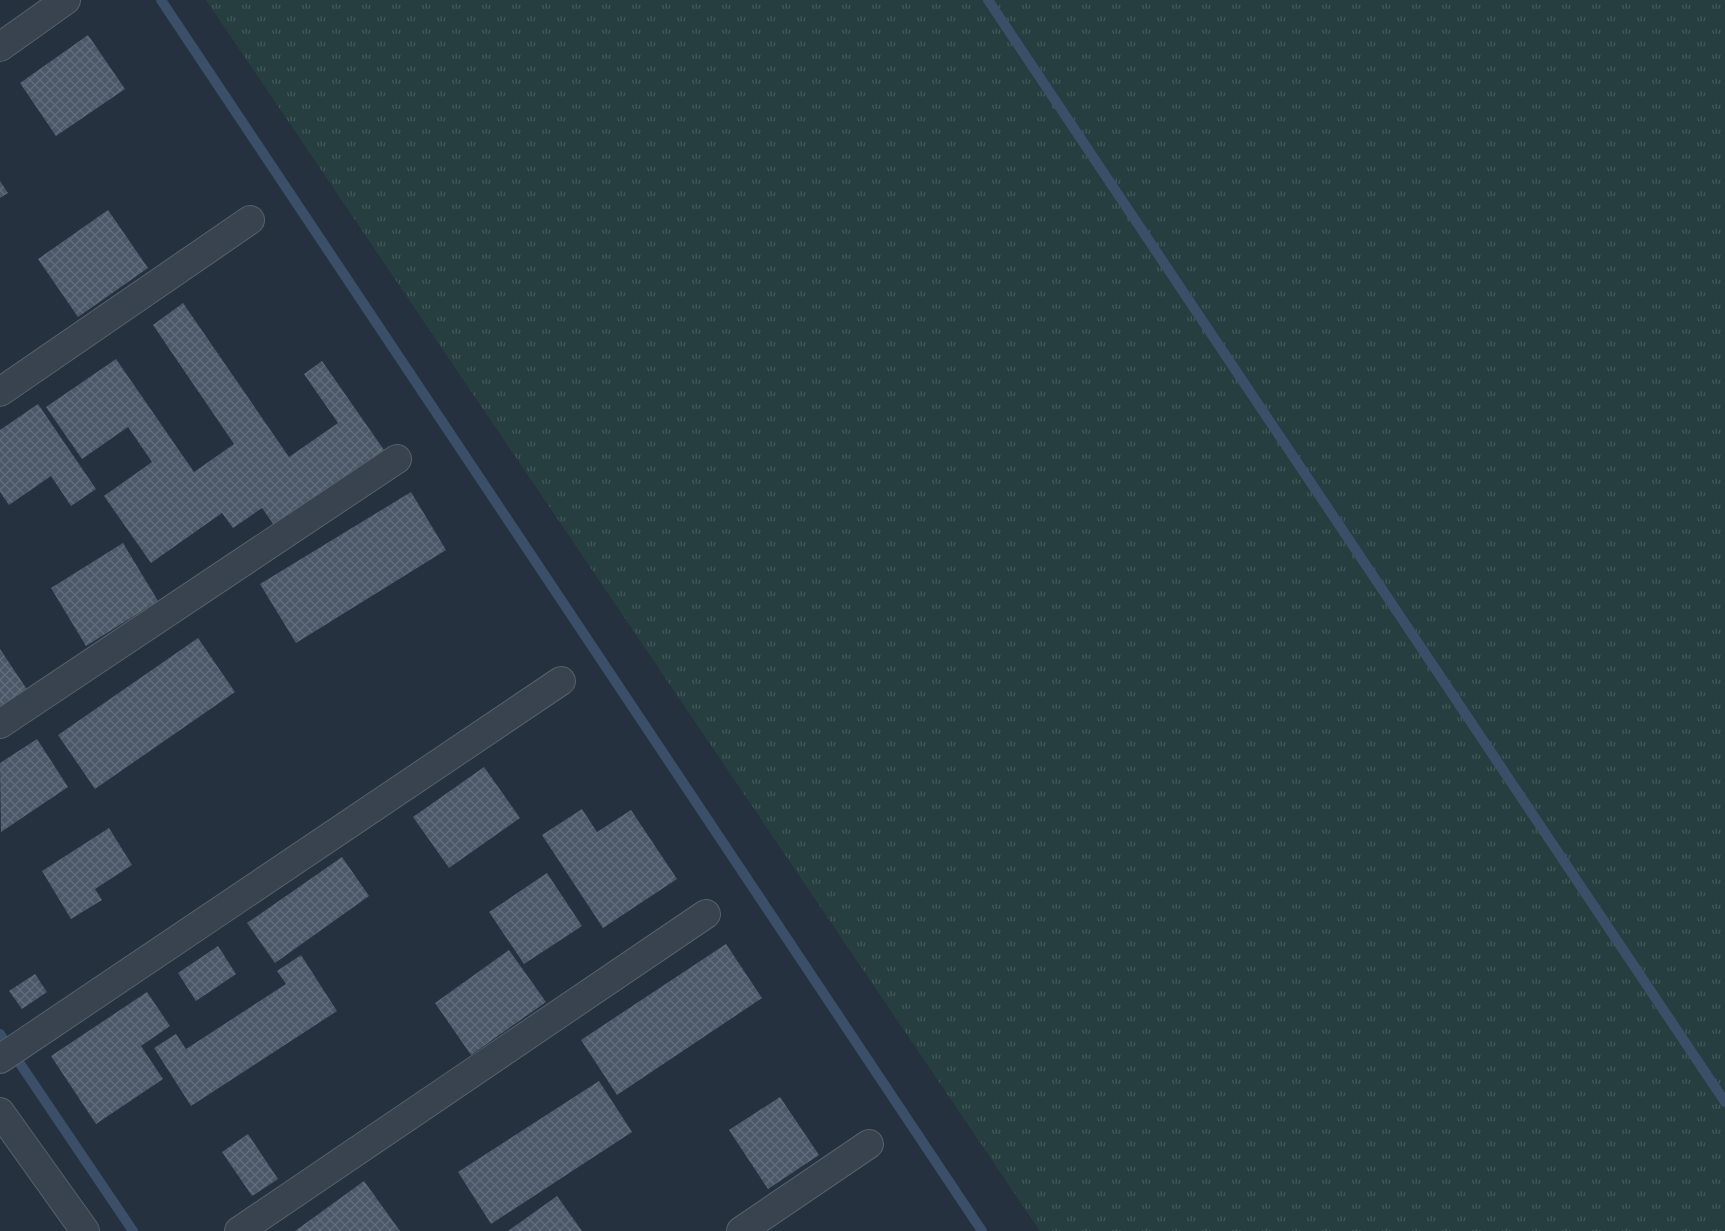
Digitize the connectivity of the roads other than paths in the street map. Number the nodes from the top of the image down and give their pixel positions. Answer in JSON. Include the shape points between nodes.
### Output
{"nodes":[{"id":1,"x":66,"y":0,"type":"edge"},
{"id":2,"x":0,"y":47,"type":"edge"},
{"id":3,"x":250,"y":220,"type":"dead end"},
{"id":4,"x":0,"y":392,"type":"edge"},
{"id":5,"x":397,"y":459,"type":"dead end"},
{"id":6,"x":561,"y":681,"type":"dead end"},
{"id":7,"x":0,"y":724,"type":"edge"},
{"id":8,"x":706,"y":914,"type":"dead end"},
{"id":9,"x":0,"y":1059,"type":"edge"},
{"id":10,"x":1,"y":1114,"type":"edge"},
{"id":11,"x":869,"y":1144,"type":"dead end"},
{"id":12,"x":85,"y":1231,"type":"edge"},
{"id":13,"x":239,"y":1231,"type":"edge"},
{"id":14,"x":741,"y":1231,"type":"edge"}],
"edges":[{"from":1,"to":2,"type":"street"},
{"from":3,"to":4,"type":"street"},
{"from":5,"to":7,"type":"street"},
{"from":6,"to":9,"type":"street"},
{"from":8,"to":13,"type":"street"},
{"from":10,"to":12,"type":"street"},
{"from":11,"to":14,"type":"street"}]}
